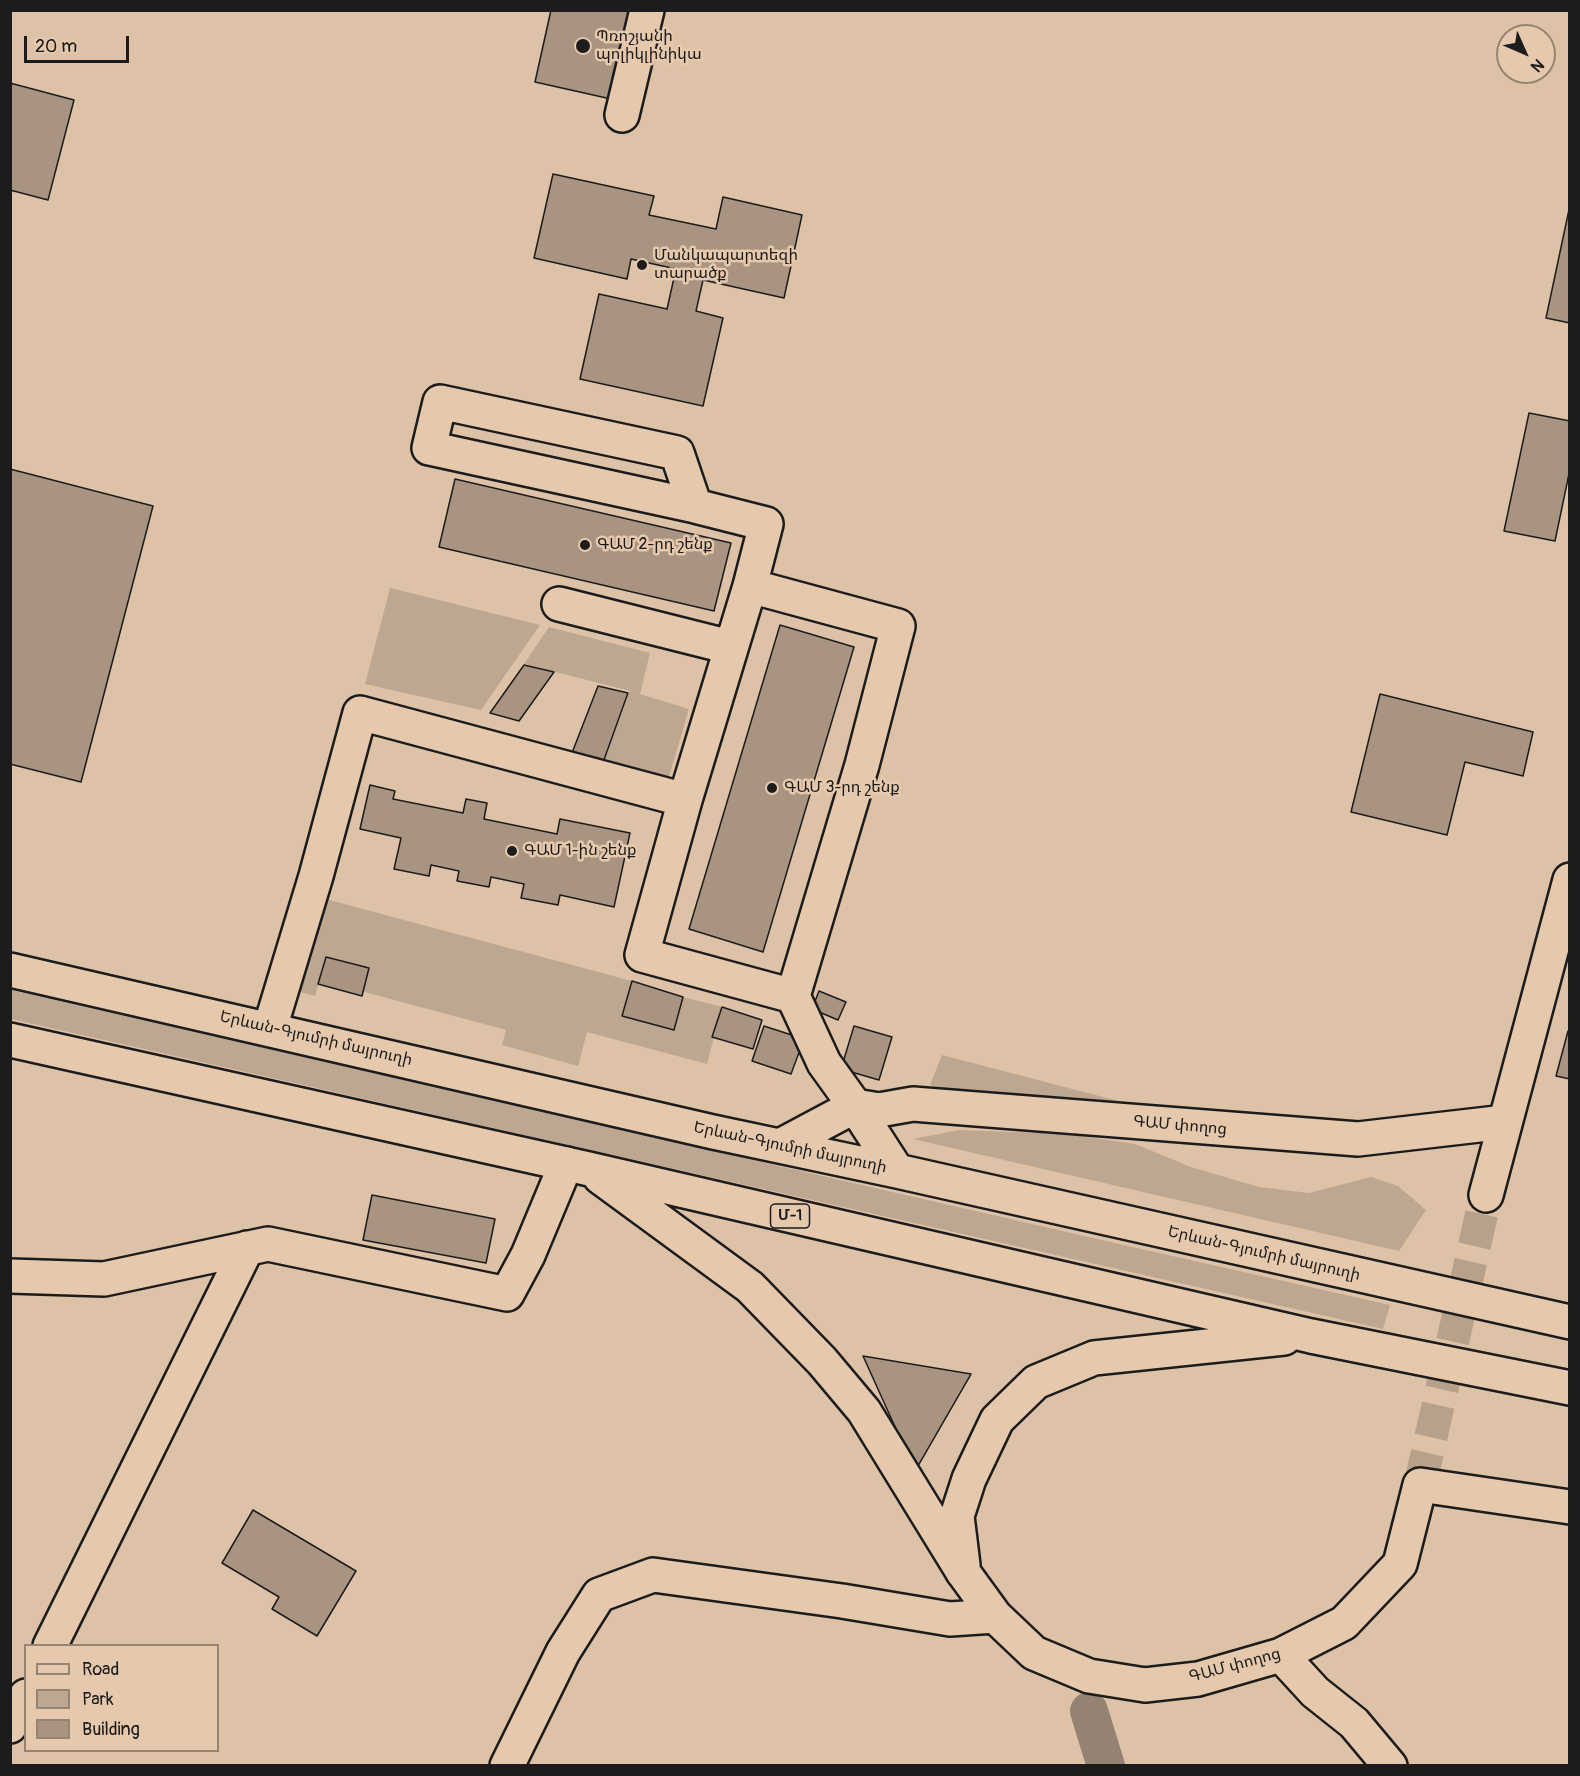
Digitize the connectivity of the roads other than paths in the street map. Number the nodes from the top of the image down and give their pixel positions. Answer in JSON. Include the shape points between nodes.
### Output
{"nodes":[{"id":1,"x":647,"y":10,"type":"edge"},
{"id":2,"x":622,"y":115,"type":"dead end"},
{"id":3,"x":695,"y":506,"type":"junction"},
{"id":4,"x":750,"y":586,"type":"junction"},
{"id":5,"x":559,"y":604,"type":"dead end"},
{"id":6,"x":730,"y":647,"type":"junction"},
{"id":7,"x":685,"y":800,"type":"junction"},
{"id":8,"x":1569,"y":885,"type":"edge"},
{"id":9,"x":10,"y":970,"type":"edge"},
{"id":10,"x":793,"y":996,"type":"junction"},
{"id":11,"x":270,"y":1028,"type":"junction"},
{"id":12,"x":10,"y":1040,"type":"edge"},
{"id":13,"x":855,"y":1106,"type":"junction"},
{"id":14,"x":1505,"y":1122,"type":"junction"},
{"id":15,"x":780,"y":1146,"type":"junction"},
{"id":16,"x":577,"y":1167,"type":"junction"},
{"id":17,"x":897,"y":1171,"type":"junction"},
{"id":18,"x":1486,"y":1195,"type":"tunnel mouth"},
{"id":19,"x":247,"y":1248,"type":"junction"},
{"id":20,"x":10,"y":1276,"type":"edge"},
{"id":21,"x":1569,"y":1322,"type":"edge"},
{"id":22,"x":1311,"y":1336,"type":"junction"},
{"id":23,"x":1569,"y":1388,"type":"edge"},
{"id":24,"x":1569,"y":1507,"type":"edge"},
{"id":25,"x":963,"y":1572,"type":"junction"},
{"id":26,"x":995,"y":1616,"type":"junction"},
{"id":27,"x":51,"y":1644,"type":"edge"},
{"id":28,"x":1281,"y":1655,"type":"junction"},
{"id":29,"x":24,"y":1700,"type":"edge"},
{"id":30,"x":10,"y":1726,"type":"edge"},
{"id":31,"x":507,"y":1766,"type":"edge"},
{"id":32,"x":1390,"y":1766,"type":"edge"}],
"edges":[{"from":1,"to":2,"type":"main road"},
{"from":3,"to":3,"type":"main road","via":[[677,453],[440,402],[429,448]]},
{"from":3,"to":4,"type":"main road","via":[[766,524]]},
{"from":4,"to":6,"type":"main road"},
{"from":4,"to":10,"type":"main road","via":[[898,626],[862,765]]},
{"from":5,"to":6,"type":"main road"},
{"from":6,"to":7,"type":"main road"},
{"from":7,"to":10,"type":"main road","via":[[642,955]]},
{"from":7,"to":11,"type":"main road","via":[[360,713]]},
{"from":8,"to":14,"type":"main road"},
{"from":9,"to":11,"type":"main road","name":"Երևան-Գյումրի մայրուղի"},
{"from":10,"to":13,"type":"main road","via":[[824,1063]]},
{"from":11,"to":15,"type":"main road","name":"Երևան-Գյումրի մայրուղի"},
{"from":12,"to":16,"type":"main road","number":"Մ-1"},
{"from":13,"to":14,"type":"main road","name":"ԳԱՄ փողոց","via":[[879,1110],[913,1104],[1358,1139]]},
{"from":13,"to":15,"type":"main road"},
{"from":13,"to":17,"type":"main road"},
{"from":14,"to":18,"type":"main road"},
{"from":15,"to":17,"type":"main road","name":"Երևան-Գյումրի մայրուղի"},
{"from":16,"to":19,"type":"main road","via":[[507,1294],[268,1244]]},
{"from":16,"to":22,"type":"main road","number":"Մ-1"},
{"from":16,"to":25,"type":"main road","name":"ԳԱՄ փողոց","via":[[750,1287],[822,1361],[864,1411]]},
{"from":17,"to":21,"type":"main road","name":"Երևան-Գյումրի մայրուղի"},
{"from":19,"to":20,"type":"main road","via":[[104,1280]]},
{"from":19,"to":27,"type":"main road"},
{"from":22,"to":23,"type":"main road","number":"Մ-1"},
{"from":22,"to":25,"type":"main road","via":[[1094,1358],[1036,1382],[997,1420],[969,1479],[957,1516]]},
{"from":24,"to":28,"type":"main road","name":"ԳԱՄ փողոց","via":[[1419,1485],[1400,1564],[1344,1623]]},
{"from":25,"to":26,"type":"main road","name":"ԳԱՄ փողոց"},
{"from":26,"to":28,"type":"main road","name":"ԳԱՄ փողոց","via":[[1034,1653],[1089,1676],[1145,1685],[1198,1679]]},
{"from":26,"to":31,"type":"main road","via":[[950,1619],[652,1575],[599,1596],[563,1652]]},
{"from":28,"to":32,"type":"main road","via":[[1315,1692],[1354,1723]]},
{"from":29,"to":30,"type":"main road"}]}
